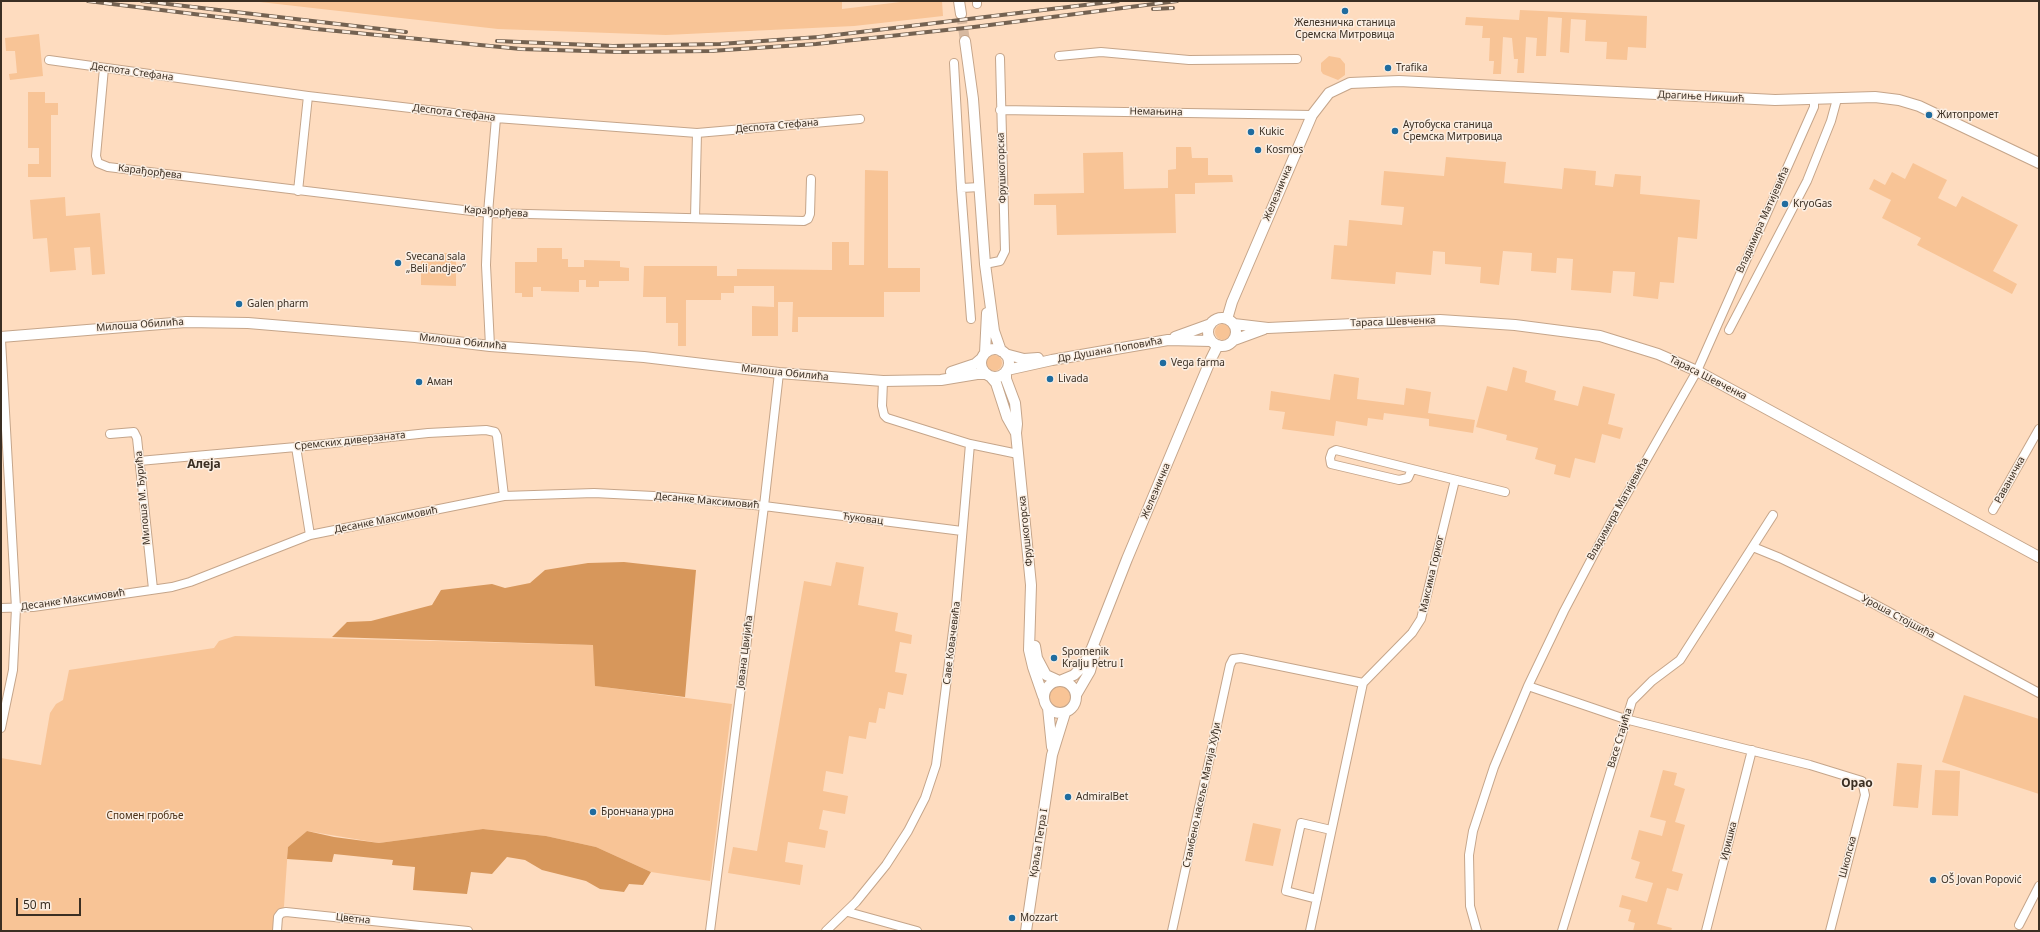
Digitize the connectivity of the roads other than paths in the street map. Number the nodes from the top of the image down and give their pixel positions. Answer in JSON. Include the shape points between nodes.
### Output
{"nodes":[{"id":1,"x":959,"y":1,"type":"edge"},
{"id":2,"x":960,"y":14,"type":"tunnel mouth"},
{"id":3,"x":965,"y":42,"type":"tunnel mouth"},
{"id":4,"x":1060,"y":56,"type":"dead end"},
{"id":5,"x":1000,"y":58,"type":"dead end"},
{"id":6,"x":1297,"y":59,"type":"dead end"},
{"id":7,"x":49,"y":60,"type":"dead end"},
{"id":8,"x":954,"y":64,"type":"dead end"},
{"id":9,"x":104,"y":68,"type":"junction"},
{"id":10,"x":1350,"y":83,"type":"joint"},
{"id":11,"x":308,"y":96,"type":"junction"},
{"id":12,"x":1837,"y":99,"type":"junction"},
{"id":13,"x":1814,"y":100,"type":"junction"},
{"id":14,"x":1000,"y":110,"type":"junction"},
{"id":15,"x":1312,"y":115,"type":"junction"},
{"id":16,"x":496,"y":118,"type":"junction"},
{"id":17,"x":860,"y":119,"type":"dead end"},
{"id":18,"x":697,"y":133,"type":"junction"},
{"id":19,"x":2039,"y":163,"type":"edge"},
{"id":20,"x":811,"y":179,"type":"dead end"},
{"id":21,"x":980,"y":187,"type":"junction"},
{"id":22,"x":961,"y":188,"type":"junction"},
{"id":23,"x":298,"y":190,"type":"junction"},
{"id":24,"x":488,"y":213,"type":"junction"},
{"id":25,"x":695,"y":218,"type":"junction"},
{"id":26,"x":985,"y":264,"type":"junction"},
{"id":27,"x":988,"y":289,"type":"junction"},
{"id":28,"x":971,"y":319,"type":"dead end"},
{"id":29,"x":1230,"y":322,"type":"junction"},
{"id":30,"x":1211,"y":324,"type":"junction"},
{"id":31,"x":1268,"y":328,"type":"junction"},
{"id":32,"x":1729,"y":330,"type":"dead end"},
{"id":33,"x":1,"y":337,"type":"edge"},
{"id":34,"x":1,"y":340,"type":"edge"},
{"id":35,"x":1168,"y":340,"type":"junction"},
{"id":36,"x":1234,"y":340,"type":"junction"},
{"id":37,"x":1215,"y":343,"type":"junction"},
{"id":38,"x":490,"y":346,"type":"junction"},
{"id":39,"x":1003,"y":352,"type":"junction"},
{"id":40,"x":984,"y":355,"type":"junction"},
{"id":41,"x":1052,"y":360,"type":"junction"},
{"id":42,"x":1006,"y":370,"type":"junction"},
{"id":43,"x":1697,"y":371,"type":"junction"},
{"id":44,"x":780,"y":373,"type":"junction"},
{"id":45,"x":989,"y":375,"type":"junction"},
{"id":46,"x":924,"y":380,"type":"junction"},
{"id":47,"x":883,"y":382,"type":"junction"},
{"id":48,"x":2039,"y":429,"type":"edge"},
{"id":49,"x":1016,"y":433,"type":"junction"},
{"id":50,"x":110,"y":434,"type":"dead end"},
{"id":51,"x":970,"y":444,"type":"junction"},
{"id":52,"x":296,"y":447,"type":"junction"},
{"id":53,"x":1018,"y":454,"type":"junction"},
{"id":54,"x":140,"y":461,"type":"junction"},
{"id":55,"x":1412,"y":469,"type":"junction"},
{"id":56,"x":1455,"y":480,"type":"junction"},
{"id":57,"x":1505,"y":492,"type":"dead end"},
{"id":58,"x":504,"y":496,"type":"junction"},
{"id":59,"x":764,"y":506,"type":"junction"},
{"id":60,"x":1994,"y":510,"type":"dead end"},
{"id":61,"x":1773,"y":515,"type":"dead end"},
{"id":62,"x":962,"y":531,"type":"junction"},
{"id":63,"x":310,"y":536,"type":"junction"},
{"id":64,"x":1753,"y":547,"type":"junction"},
{"id":65,"x":2039,"y":557,"type":"edge"},
{"id":66,"x":153,"y":589,"type":"junction"},
{"id":67,"x":1,"y":608,"type":"edge"},
{"id":68,"x":16,"y":608,"type":"junction"},
{"id":69,"x":1031,"y":629,"type":"junction"},
{"id":70,"x":1097,"y":639,"type":"junction"},
{"id":71,"x":1059,"y":680,"type":"junction"},
{"id":72,"x":1363,"y":683,"type":"junction"},
{"id":73,"x":1528,"y":686,"type":"junction"},
{"id":74,"x":2039,"y":693,"type":"edge"},
{"id":75,"x":1076,"y":695,"type":"junction"},
{"id":76,"x":1043,"y":696,"type":"junction"},
{"id":77,"x":1048,"y":708,"type":"junction"},
{"id":78,"x":1065,"y":713,"type":"junction"},
{"id":79,"x":1625,"y":718,"type":"junction"},
{"id":80,"x":1,"y":728,"type":"edge"},
{"id":81,"x":1752,"y":750,"type":"junction"},
{"id":82,"x":1052,"y":755,"type":"junction"},
{"id":83,"x":1332,"y":830,"type":"junction"},
{"id":84,"x":2039,"y":886,"type":"edge"},
{"id":85,"x":1317,"y":899,"type":"junction"},
{"id":86,"x":848,"y":912,"type":"junction"},
{"id":87,"x":2019,"y":925,"type":"dead end"},
{"id":88,"x":277,"y":931,"type":"edge"},
{"id":89,"x":468,"y":931,"type":"edge"},
{"id":90,"x":710,"y":931,"type":"edge"},
{"id":91,"x":826,"y":931,"type":"edge"},
{"id":92,"x":917,"y":931,"type":"edge"},
{"id":93,"x":1026,"y":931,"type":"edge"},
{"id":94,"x":1172,"y":931,"type":"edge"},
{"id":95,"x":1310,"y":931,"type":"edge"},
{"id":96,"x":1477,"y":931,"type":"edge"},
{"id":97,"x":1562,"y":931,"type":"edge"},
{"id":98,"x":1706,"y":931,"type":"edge"},
{"id":99,"x":1830,"y":931,"type":"edge"}],
"edges":[{"from":1,"to":2,"type":"street"},
{"from":3,"to":21,"type":"street","via":[[973,99]]},
{"from":4,"to":6,"type":"street","via":[[1101,52],[1189,60]]},
{"from":5,"to":14,"type":"street","name":"Фрушкогорска"},
{"from":7,"to":9,"type":"street","name":"Деспота Стефана"},
{"from":8,"to":22,"type":"street"},
{"from":9,"to":11,"type":"street","name":"Деспота Стефана"},
{"from":9,"to":23,"type":"street","name":"Карађорђева","via":[[96,156],[101,165]]},
{"from":10,"to":13,"type":"street","name":"Драгиње Никшић","via":[[1399,82]]},
{"from":10,"to":15,"type":"street","name":"Железничка","via":[[1329,93]]},
{"from":11,"to":16,"type":"street","name":"Деспота Стефана"},
{"from":11,"to":23,"type":"street"},
{"from":12,"to":13,"type":"street","name":"Драгиње Никшић"},
{"from":12,"to":19,"type":"street","name":"Драгиње Никшић","via":[[1875,97],[1919,106]]},
{"from":12,"to":32,"type":"street","via":[[1832,121],[1807,181]]},
{"from":13,"to":43,"type":"street","name":"Владимира Матијевића","via":[[1814,107]]},
{"from":14,"to":15,"type":"street","name":"Немањина"},
{"from":14,"to":26,"type":"street","name":"Фрушкогорска","via":[[1005,251],[1000,261]]},
{"from":15,"to":29,"type":"street","name":"Железничка","via":[[1232,302]]},
{"from":16,"to":18,"type":"street","name":"Деспота Стефана"},
{"from":16,"to":24,"type":"street"},
{"from":17,"to":18,"type":"street","name":"Деспота Стефана"},
{"from":18,"to":25,"type":"street"},
{"from":20,"to":25,"type":"street","name":"Карађорђева","via":[[810,214],[804,221]]},
{"from":21,"to":22,"type":"street"},
{"from":21,"to":26,"type":"street"},
{"from":22,"to":28,"type":"street"},
{"from":23,"to":24,"type":"street","name":"Карађорђева"},
{"from":24,"to":25,"type":"street","name":"Карађорђева"},
{"from":24,"to":38,"type":"street","via":[[486,265]]},
{"from":26,"to":27,"type":"street"},
{"from":27,"to":39,"type":"street","via":[[994,331]]},
{"from":27,"to":40,"type":"street"},
{"from":29,"to":30,"type":"street","via":[[1218,319]]},
{"from":29,"to":31,"type":"street","name":"Тараса Шевченка"},
{"from":29,"to":36,"type":"street","via":[[1236,332]]},
{"from":30,"to":35,"type":"street","name":"Др Душана Поповића"},
{"from":30,"to":37,"type":"street","via":[[1209,332]]},
{"from":31,"to":36,"type":"street","name":"Тараса Шевченка"},
{"from":31,"to":43,"type":"street","name":"Тараса Шевченка","via":[[1440,320],[1515,325],[1600,336],[1658,354]]},
{"from":33,"to":38,"type":"street","name":"Милоша Обилића","via":[[186,322],[248,323]]},
{"from":34,"to":68,"type":"street"},
{"from":35,"to":37,"type":"street","name":"Др Душана Поповића"},
{"from":35,"to":41,"type":"street","name":"Др Душана Поповића"},
{"from":36,"to":37,"type":"street","via":[[1227,346]]},
{"from":37,"to":70,"type":"street","name":"Железничка"},
{"from":38,"to":44,"type":"street","name":"Милоша Обилића","via":[[644,357]]},
{"from":39,"to":40,"type":"street","via":[[993,350]]},
{"from":39,"to":41,"type":"street","name":"Др Душана Поповића","via":[[1024,359]]},
{"from":39,"to":42,"type":"street","via":[[1008,362]]},
{"from":40,"to":45,"type":"street","via":[[981,366]]},
{"from":40,"to":46,"type":"street","name":"Милоша Обилића","via":[[963,369]]},
{"from":41,"to":42,"type":"street","name":"Др Душана Поповића"},
{"from":42,"to":45,"type":"street","via":[[997,376]]},
{"from":42,"to":49,"type":"street","name":"Фрушкогорска","via":[[1006,379],[1015,403]]},
{"from":43,"to":65,"type":"street","name":"Тараса Шевченка"},
{"from":43,"to":73,"type":"street","name":"Владимира Матијевића","via":[[1612,520]]},
{"from":44,"to":47,"type":"street","name":"Милоша Обилића"},
{"from":44,"to":59,"type":"street","name":"Јована Цвијића"},
{"from":45,"to":46,"type":"street","name":"Милоша Обилића"},
{"from":45,"to":49,"type":"street","name":"Фрушкогорска","via":[[996,383],[1007,417]]},
{"from":46,"to":47,"type":"street","name":"Милоша Обилића"},
{"from":47,"to":51,"type":"street","via":[[882,406],[887,418]]},
{"from":48,"to":60,"type":"street","name":"Раваничка"},
{"from":49,"to":53,"type":"street","name":"Фрушкогорска"},
{"from":50,"to":54,"type":"street","name":"Милоша М. Ђурића","via":[[134,432]]},
{"from":51,"to":53,"type":"street"},
{"from":51,"to":62,"type":"street","name":"Саве Ковачевића"},
{"from":52,"to":54,"type":"street","name":"Сремских диверзаната"},
{"from":52,"to":58,"type":"street","name":"Сремских диверзаната","via":[[472,429],[491,431],[498,436],[499,441]]},
{"from":52,"to":63,"type":"street"},
{"from":53,"to":69,"type":"street","name":"Фрушкогорска","via":[[1031,585]]},
{"from":54,"to":66,"type":"street","name":"Милоша М. Ђурића"},
{"from":55,"to":55,"type":"street","via":[[1336,450],[1330,458],[1331,464],[1399,480],[1408,478]]},
{"from":55,"to":56,"type":"street"},
{"from":56,"to":57,"type":"street"},
{"from":56,"to":72,"type":"street","name":"Максима Горког","via":[[1422,619],[1412,633]]},
{"from":58,"to":59,"type":"street","name":"Десанке Максимовић","via":[[594,492]]},
{"from":58,"to":63,"type":"street","name":"Десанке Максимовић"},
{"from":59,"to":62,"type":"street","name":"Ћуковац"},
{"from":59,"to":90,"type":"street","name":"Јована Цвијића"},
{"from":61,"to":64,"type":"street","name":"Васе Стајића"},
{"from":62,"to":86,"type":"street","name":"Саве Ковачевића","via":[[956,607],[936,765],[925,798],[908,831],[886,865]]},
{"from":63,"to":66,"type":"street","name":"Десанке Максимовић","via":[[190,582]]},
{"from":64,"to":74,"type":"street","name":"Уроша Стојшића","via":[[1863,598]]},
{"from":64,"to":79,"type":"street","name":"Васе Стајића","via":[[1680,660],[1638,693]]},
{"from":66,"to":68,"type":"street","name":"Десанке Максимовић"},
{"from":67,"to":68,"type":"street","name":"Десанке Максимовић"},
{"from":68,"to":80,"type":"street","via":[[13,670]]},
{"from":69,"to":71,"type":"street","name":"Фрушкогорска","via":[[1040,666],[1046,675]]},
{"from":69,"to":76,"type":"street","name":"Фрушкогорска","via":[[1030,659]]},
{"from":70,"to":71,"type":"street","name":"Железничка","via":[[1083,666],[1074,675]]},
{"from":70,"to":75,"type":"street","name":"Железничка","via":[[1090,671]]},
{"from":71,"to":75,"type":"street","via":[[1073,687]]},
{"from":71,"to":76,"type":"street","via":[[1046,688]]},
{"from":72,"to":83,"type":"street"},
{"from":72,"to":94,"type":"street","name":"Стамбено насеље Матија Хуђи","via":[[1241,658],[1234,659],[1230,665]]},
{"from":73,"to":79,"type":"street"},
{"from":73,"to":96,"type":"street","name":"Владимира Матијевића","via":[[1494,767],[1473,831],[1468,876],[1470,906]]},
{"from":75,"to":78,"type":"street","via":[[1075,704]]},
{"from":76,"to":77,"type":"street"},
{"from":77,"to":78,"type":"street","via":[[1056,713]]},
{"from":77,"to":82,"type":"street","name":"Краља Петра I"},
{"from":78,"to":82,"type":"street","name":"Краља Петра I"},
{"from":79,"to":81,"type":"street"},
{"from":79,"to":97,"type":"street","name":"Васе Стајића"},
{"from":81,"to":98,"type":"street","name":"Иришка"},
{"from":81,"to":99,"type":"street","name":"Школска","via":[[1855,777],[1863,783],[1865,795]]},
{"from":82,"to":93,"type":"street","name":"Краља Петра I"},
{"from":83,"to":85,"type":"street"},
{"from":83,"to":85,"type":"street","via":[[1301,823],[1286,891]]},
{"from":84,"to":87,"type":"street"},
{"from":85,"to":95,"type":"street"},
{"from":86,"to":91,"type":"street","name":"Саве Ковачевића"},
{"from":86,"to":92,"type":"street"},
{"from":88,"to":89,"type":"street","name":"Цветна","via":[[278,917],[286,912]]}]}
